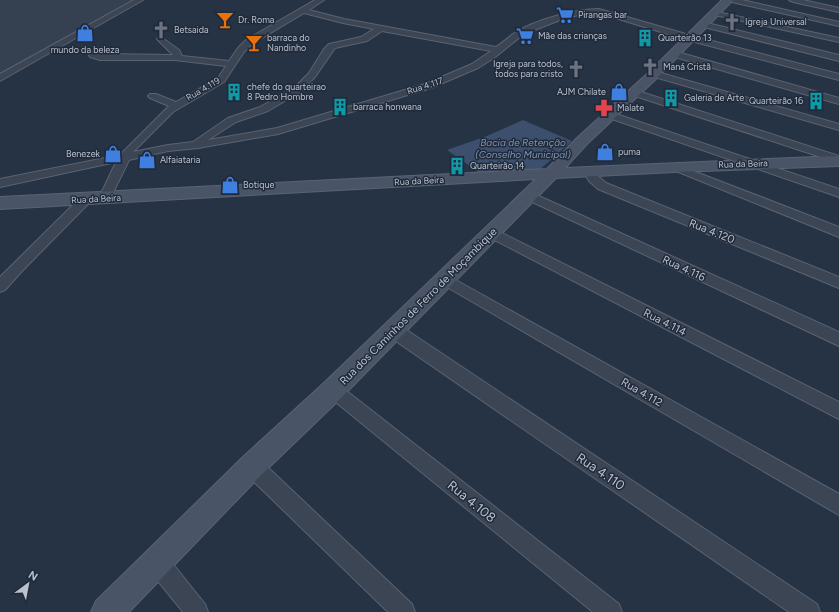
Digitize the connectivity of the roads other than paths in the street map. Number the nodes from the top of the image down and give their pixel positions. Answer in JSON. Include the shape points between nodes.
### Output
{"nodes":[{"id":1,"x":139,"y":0,"type":"edge"},
{"id":2,"x":320,"y":0,"type":"edge"},
{"id":3,"x":732,"y":0,"type":"edge"},
{"id":4,"x":793,"y":0,"type":"edge"},
{"id":5,"x":302,"y":10,"type":"junction"},
{"id":6,"x":839,"y":10,"type":"edge"},
{"id":7,"x":370,"y":18,"type":"dead end"},
{"id":8,"x":709,"y":19,"type":"edge"},
{"id":9,"x":361,"y":24,"type":"junction"},
{"id":10,"x":839,"y":24,"type":"edge"},
{"id":11,"x":381,"y":28,"type":"junction"},
{"id":12,"x":161,"y":39,"type":"dead end"},
{"id":13,"x":839,"y":40,"type":"edge"},
{"id":14,"x":103,"y":50,"type":"dead end"},
{"id":15,"x":497,"y":50,"type":"junction"},
{"id":16,"x":674,"y":54,"type":"junction"},
{"id":17,"x":178,"y":58,"type":"junction"},
{"id":18,"x":839,"y":58,"type":"edge"},
{"id":19,"x":233,"y":64,"type":"junction"},
{"id":20,"x":654,"y":74,"type":"junction"},
{"id":21,"x":839,"y":77,"type":"edge"},
{"id":22,"x":0,"y":78,"type":"edge"},
{"id":23,"x":635,"y":92,"type":"junction"},
{"id":24,"x":153,"y":96,"type":"dead end"},
{"id":25,"x":839,"y":101,"type":"edge"},
{"id":26,"x":176,"y":105,"type":"junction"},
{"id":27,"x":610,"y":115,"type":"junction"},
{"id":28,"x":839,"y":127,"type":"edge"},
{"id":29,"x":198,"y":145,"type":"junction"},
{"id":30,"x":124,"y":157,"type":"junction"},
{"id":31,"x":839,"y":160,"type":"edge"},
{"id":32,"x":753,"y":163,"type":"junction"},
{"id":33,"x":675,"y":167,"type":"junction"},
{"id":34,"x":590,"y":171,"type":"junction"},
{"id":35,"x":552,"y":174,"type":"junction"},
{"id":36,"x":0,"y":183,"type":"edge"},
{"id":37,"x":839,"y":194,"type":"edge"},
{"id":38,"x":530,"y":196,"type":"junction"},
{"id":39,"x":105,"y":198,"type":"junction"},
{"id":40,"x":86,"y":199,"type":"junction"},
{"id":41,"x":0,"y":203,"type":"edge"},
{"id":42,"x":839,"y":232,"type":"edge"},
{"id":43,"x":492,"y":233,"type":"junction"},
{"id":44,"x":445,"y":278,"type":"junction"},
{"id":45,"x":839,"y":283,"type":"edge"},
{"id":46,"x":0,"y":286,"type":"edge"},
{"id":47,"x":392,"y":330,"type":"junction"},
{"id":48,"x":839,"y":339,"type":"edge"},
{"id":49,"x":333,"y":390,"type":"junction"},
{"id":50,"x":839,"y":411,"type":"edge"},
{"id":51,"x":252,"y":466,"type":"junction"},
{"id":52,"x":839,"y":505,"type":"edge"},
{"id":53,"x":157,"y":562,"type":"junction"},
{"id":54,"x":107,"y":612,"type":"edge"},
{"id":55,"x":197,"y":612,"type":"edge"},
{"id":56,"x":404,"y":612,"type":"edge"},
{"id":57,"x":612,"y":612,"type":"edge"},
{"id":58,"x":809,"y":612,"type":"edge"}],
"edges":[{"from":1,"to":22,"type":"street"},
{"from":2,"to":5,"type":"street","name":"Rua 4.119"},
{"from":3,"to":10,"type":"street"},
{"from":4,"to":6,"type":"street"},
{"from":5,"to":9,"type":"street"},
{"from":5,"to":19,"type":"street","name":"Rua 4.119","via":[[249,42]]},
{"from":7,"to":9,"type":"street"},
{"from":8,"to":13,"type":"street"},
{"from":8,"to":15,"type":"street","name":"Rua 4.117","via":[[588,11],[562,16],[529,29]]},
{"from":8,"to":16,"type":"street","name":"Rua dos Caminhos de Ferro de Moçambique"},
{"from":8,"to":18,"type":"street"},
{"from":8,"to":21,"type":"street"},
{"from":9,"to":11,"type":"street"},
{"from":11,"to":15,"type":"street"},
{"from":11,"to":29,"type":"street","via":[[364,39],[332,46],[312,75],[297,90],[264,109],[232,120],[201,140]]},
{"from":12,"to":17,"type":"street","via":[[176,52]]},
{"from":14,"to":17,"type":"street","via":[[93,55],[108,58]]},
{"from":15,"to":29,"type":"street","name":"Rua 4.117","via":[[475,66],[428,86],[278,131]]},
{"from":16,"to":20,"type":"street","name":"Rua dos Caminhos de Ferro de Moçambique"},
{"from":16,"to":25,"type":"street"},
{"from":17,"to":19,"type":"street"},
{"from":19,"to":26,"type":"street","name":"Rua 4.119","via":[[221,80]]},
{"from":20,"to":23,"type":"street","name":"Rua dos Caminhos de Ferro de Moçambique"},
{"from":20,"to":28,"type":"street"},
{"from":23,"to":27,"type":"street","name":"Rua dos Caminhos de Ferro de Moçambique"},
{"from":23,"to":31,"type":"street"},
{"from":24,"to":26,"type":"street"},
{"from":26,"to":30,"type":"street","name":"Rua 4.119","via":[[154,124]]},
{"from":27,"to":32,"type":"street"},
{"from":27,"to":35,"type":"street","name":"Rua dos Caminhos de Ferro de Moçambique"},
{"from":29,"to":30,"type":"street","name":"Rua 4.117"},
{"from":30,"to":36,"type":"street","name":"Rua 4.117"},
{"from":30,"to":39,"type":"street","name":"Rua 4.119"},
{"from":31,"to":32,"type":"street","name":"Rua da Beira"},
{"from":32,"to":33,"type":"street","name":"Rua da Beira"},
{"from":32,"to":37,"type":"street"},
{"from":33,"to":34,"type":"street","name":"Rua da Beira"},
{"from":33,"to":42,"type":"street"},
{"from":34,"to":35,"type":"street","name":"Rua da Beira"},
{"from":34,"to":45,"type":"street","name":"Rua 4.120","via":[[593,178],[602,186]]},
{"from":35,"to":38,"type":"street","name":"Rua dos Caminhos de Ferro de Moçambique"},
{"from":35,"to":39,"type":"street","name":"Rua da Beira"},
{"from":38,"to":43,"type":"street","name":"Rua dos Caminhos de Ferro de Moçambique"},
{"from":38,"to":48,"type":"street","name":"Rua 4.116"},
{"from":39,"to":40,"type":"street","name":"Rua da Beira"},
{"from":40,"to":41,"type":"street","name":"Rua da Beira"},
{"from":40,"to":46,"type":"street"},
{"from":43,"to":44,"type":"street","name":"Rua dos Caminhos de Ferro de Moçambique"},
{"from":43,"to":50,"type":"street","name":"Rua 4.114"},
{"from":44,"to":47,"type":"street","name":"Rua dos Caminhos de Ferro de Moçambique"},
{"from":44,"to":52,"type":"street","name":"Rua 4.112"},
{"from":47,"to":49,"type":"street","name":"Rua dos Caminhos de Ferro de Moçambique"},
{"from":47,"to":58,"type":"street","name":"Rua 4.110"},
{"from":49,"to":51,"type":"street","name":"Rua dos Caminhos de Ferro de Moçambique"},
{"from":49,"to":57,"type":"street","name":"Rua 4.108"},
{"from":51,"to":53,"type":"street","name":"Rua dos Caminhos de Ferro de Moçambique"},
{"from":51,"to":56,"type":"street"},
{"from":53,"to":54,"type":"street","name":"Rua dos Caminhos de Ferro de Moçambique"},
{"from":53,"to":55,"type":"street"}]}
